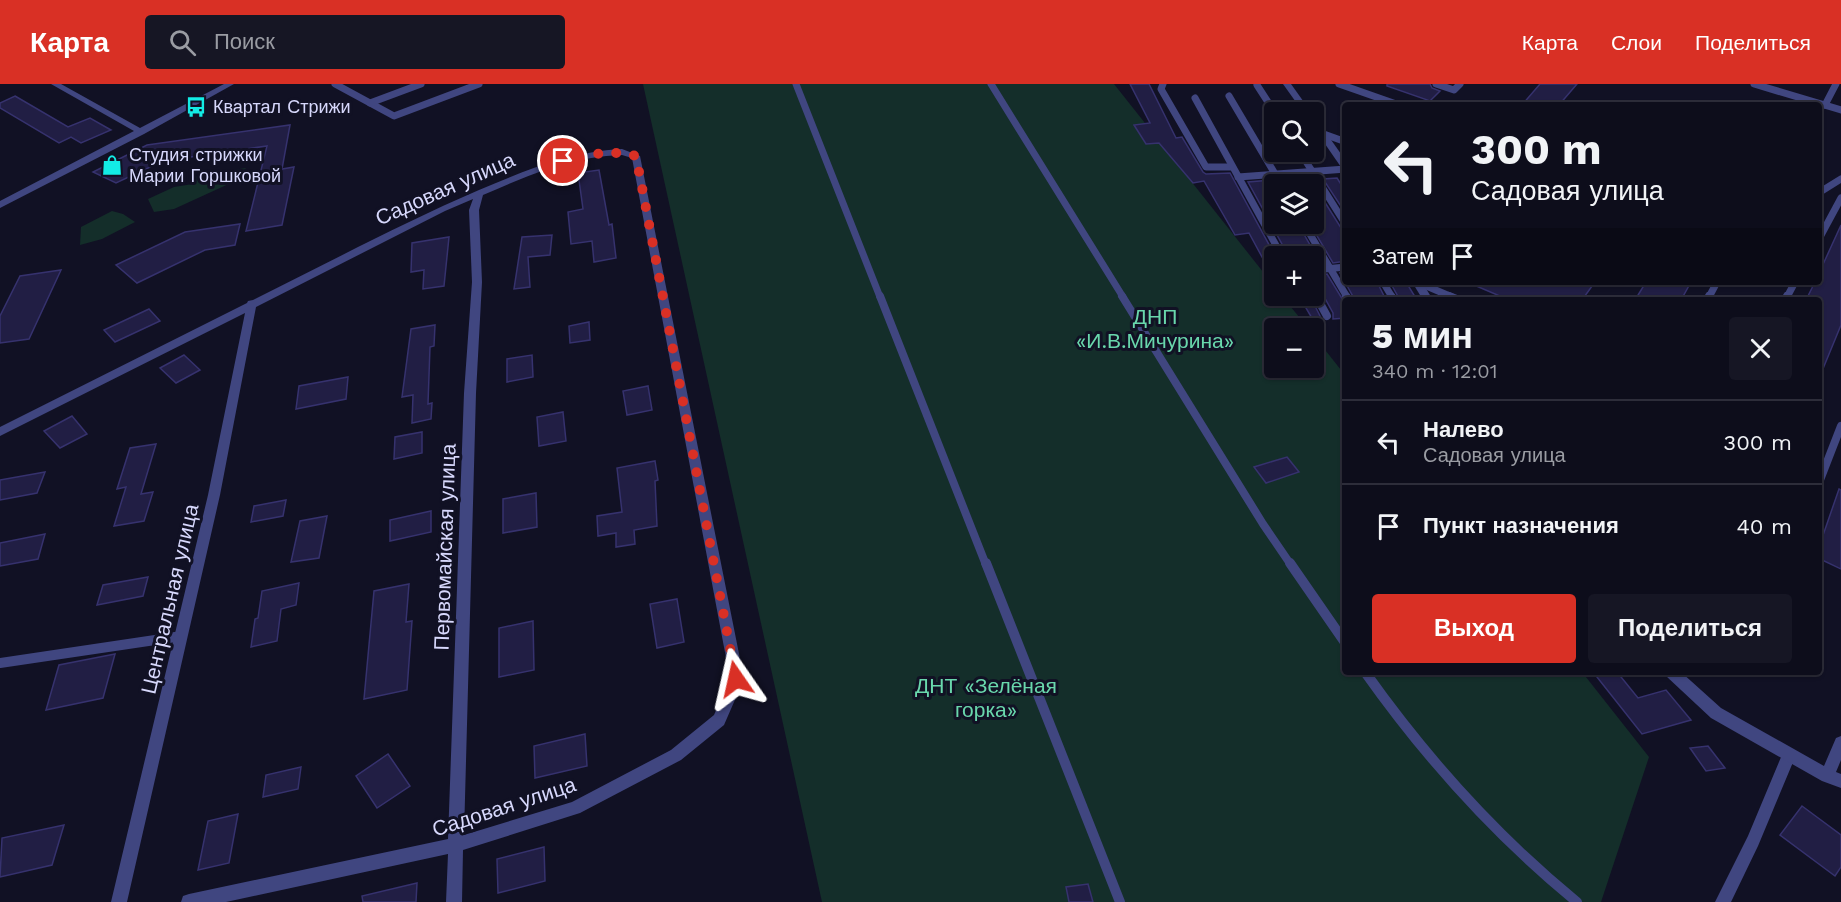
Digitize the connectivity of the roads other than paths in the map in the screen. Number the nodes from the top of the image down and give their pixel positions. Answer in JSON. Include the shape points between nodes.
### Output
{"nodes":[{"id":1,"x":55,"y":84,"type":"edge"},
{"id":2,"x":230,"y":84,"type":"edge"},
{"id":3,"x":335,"y":84,"type":"edge"},
{"id":4,"x":399,"y":84,"type":"edge"},
{"id":5,"x":421,"y":84,"type":"edge"},
{"id":6,"x":479,"y":84,"type":"edge"},
{"id":7,"x":796,"y":84,"type":"edge"},
{"id":8,"x":991,"y":84,"type":"edge"},
{"id":9,"x":1163,"y":84,"type":"edge"},
{"id":10,"x":1287,"y":84,"type":"edge"},
{"id":11,"x":1339,"y":84,"type":"edge"},
{"id":12,"x":1436,"y":84,"type":"edge"},
{"id":13,"x":1460,"y":84,"type":"edge"},
{"id":14,"x":1754,"y":84,"type":"edge"},
{"id":15,"x":1836,"y":84,"type":"edge"},
{"id":16,"x":1257,"y":85,"type":"edge"},
{"id":17,"x":408,"y":89,"type":"junction"},
{"id":18,"x":1229,"y":96,"type":"dead end"},
{"id":19,"x":1195,"y":98,"type":"dead end"},
{"id":20,"x":1268,"y":102,"type":"edge"},
{"id":21,"x":1300,"y":102,"type":"edge"},
{"id":22,"x":1390,"y":102,"type":"edge"},
{"id":23,"x":1815,"y":102,"type":"edge"},
{"id":24,"x":370,"y":103,"type":"junction"},
{"id":25,"x":1822,"y":104,"type":"edge"},
{"id":26,"x":1825,"y":105,"type":"junction"},
{"id":27,"x":1841,"y":110,"type":"edge"},
{"id":28,"x":141,"y":132,"type":"junction"},
{"id":29,"x":1324,"y":134,"type":"edge"},
{"id":30,"x":1324,"y":137,"type":"edge"},
{"id":31,"x":1342,"y":141,"type":"edge"},
{"id":32,"x":1307,"y":162,"type":"edge"},
{"id":33,"x":1342,"y":163,"type":"edge"},
{"id":34,"x":1232,"y":167,"type":"junction"},
{"id":35,"x":1342,"y":170,"type":"edge"},
{"id":36,"x":1314,"y":173,"type":"junction"},
{"id":37,"x":1274,"y":174,"type":"edge"},
{"id":38,"x":1294,"y":174,"type":"edge"},
{"id":39,"x":1264,"y":176,"type":"edge"},
{"id":40,"x":1238,"y":177,"type":"junction"},
{"id":41,"x":1841,"y":179,"type":"edge"},
{"id":42,"x":1822,"y":191,"type":"edge"},
{"id":43,"x":479,"y":193,"type":"junction"},
{"id":44,"x":1841,"y":198,"type":"edge"},
{"id":45,"x":0,"y":205,"type":"edge"},
{"id":46,"x":1342,"y":218,"type":"edge"},
{"id":47,"x":1822,"y":233,"type":"edge"},
{"id":48,"x":1310,"y":234,"type":"edge"},
{"id":49,"x":1276,"y":246,"type":"edge"},
{"id":50,"x":1342,"y":268,"type":"edge"},
{"id":51,"x":1324,"y":269,"type":"edge"},
{"id":52,"x":1331,"y":269,"type":"junction"},
{"id":53,"x":1424,"y":285,"type":"edge"},
{"id":54,"x":1347,"y":297,"type":"edge"},
{"id":55,"x":1452,"y":297,"type":"edge"},
{"id":56,"x":252,"y":303,"type":"junction"},
{"id":57,"x":1322,"y":306,"type":"edge"},
{"id":58,"x":1327,"y":316,"type":"dead end"},
{"id":59,"x":1841,"y":426,"type":"edge"},
{"id":60,"x":0,"y":432,"type":"edge"},
{"id":61,"x":1822,"y":475,"type":"edge"},
{"id":62,"x":182,"y":636,"type":"junction"},
{"id":63,"x":1342,"y":638,"type":"edge"},
{"id":64,"x":0,"y":663,"type":"edge"},
{"id":65,"x":1367,"y":675,"type":"edge"},
{"id":66,"x":1674,"y":675,"type":"edge"},
{"id":67,"x":1841,"y":743,"type":"edge"},
{"id":68,"x":1789,"y":755,"type":"junction"},
{"id":69,"x":1834,"y":778,"type":"edge"},
{"id":70,"x":456,"y":845,"type":"junction"},
{"id":71,"x":120,"y":902,"type":"edge"},
{"id":72,"x":189,"y":902,"type":"edge"},
{"id":73,"x":454,"y":902,"type":"edge"},
{"id":74,"x":1120,"y":902,"type":"edge"},
{"id":75,"x":1577,"y":902,"type":"edge"},
{"id":76,"x":1723,"y":902,"type":"edge"}],
"edges":[{"from":1,"to":28,"type":"street"},
{"from":2,"to":28,"type":"street"},
{"from":3,"to":24,"type":"lane"},
{"from":4,"to":17,"type":"lane"},
{"from":5,"to":17,"type":"lane"},
{"from":6,"to":24,"type":"lane","via":[[394,116]]},
{"from":7,"to":74,"type":"lane"},
{"from":8,"to":63,"type":"lane","via":[[1263,524]]},
{"from":9,"to":34,"type":"lane","via":[[1161,89],[1206,167]]},
{"from":10,"to":21,"type":"street"},
{"from":11,"to":22,"type":"lane"},
{"from":12,"to":13,"type":"lane","via":[[1454,90]]},
{"from":14,"to":23,"type":"lane"},
{"from":15,"to":26,"type":"lane"},
{"from":16,"to":20,"type":"lane"},
{"from":17,"to":24,"type":"lane"},
{"from":18,"to":37,"type":"lane"},
{"from":19,"to":34,"type":"lane"},
{"from":25,"to":26,"type":"lane"},
{"from":26,"to":27,"type":"lane"},
{"from":28,"to":45,"type":"street"},
{"from":29,"to":31,"type":"lane"},
{"from":30,"to":33,"type":"street"},
{"from":32,"to":36,"type":"lane"},
{"from":34,"to":40,"type":"lane"},
{"from":35,"to":36,"type":"lane"},
{"from":36,"to":38,"type":"lane"},
{"from":36,"to":46,"type":"lane"},
{"from":39,"to":40,"type":"lane"},
{"from":40,"to":49,"type":"lane"},
{"from":41,"to":42,"type":"lane"},
{"from":43,"to":56,"type":"street","name":"Садовая улица"},
{"from":43,"to":70,"type":"street","name":"Первомайская улица","via":[[474,210],[477,282]]},
{"from":43,"to":70,"type":"street","name":"Садовая улица","via":[[546,165],[597,153],[636,156],[736,679],[719,720],[676,755],[575,808]]},
{"from":44,"to":47,"type":"lane"},
{"from":48,"to":52,"type":"lane"},
{"from":50,"to":52,"type":"lane"},
{"from":51,"to":52,"type":"lane"},
{"from":52,"to":54,"type":"lane"},
{"from":53,"to":55,"type":"lane"},
{"from":56,"to":60,"type":"street","name":"Садовая улица"},
{"from":56,"to":62,"type":"street","name":"Центральная улица"},
{"from":57,"to":58,"type":"lane"},
{"from":59,"to":61,"type":"lane"},
{"from":62,"to":64,"type":"lane"},
{"from":62,"to":71,"type":"street","name":"Центральная улица"},
{"from":65,"to":75,"type":"lane","via":[[1392,712],[1482,817],[1534,868]]},
{"from":66,"to":68,"type":"street","via":[[1716,713]]},
{"from":67,"to":69,"type":"street"},
{"from":68,"to":69,"type":"street"},
{"from":68,"to":76,"type":"street"},
{"from":70,"to":72,"type":"street","name":"Садовая улица"},
{"from":70,"to":73,"type":"street","name":"Первомайская улица"}]}
